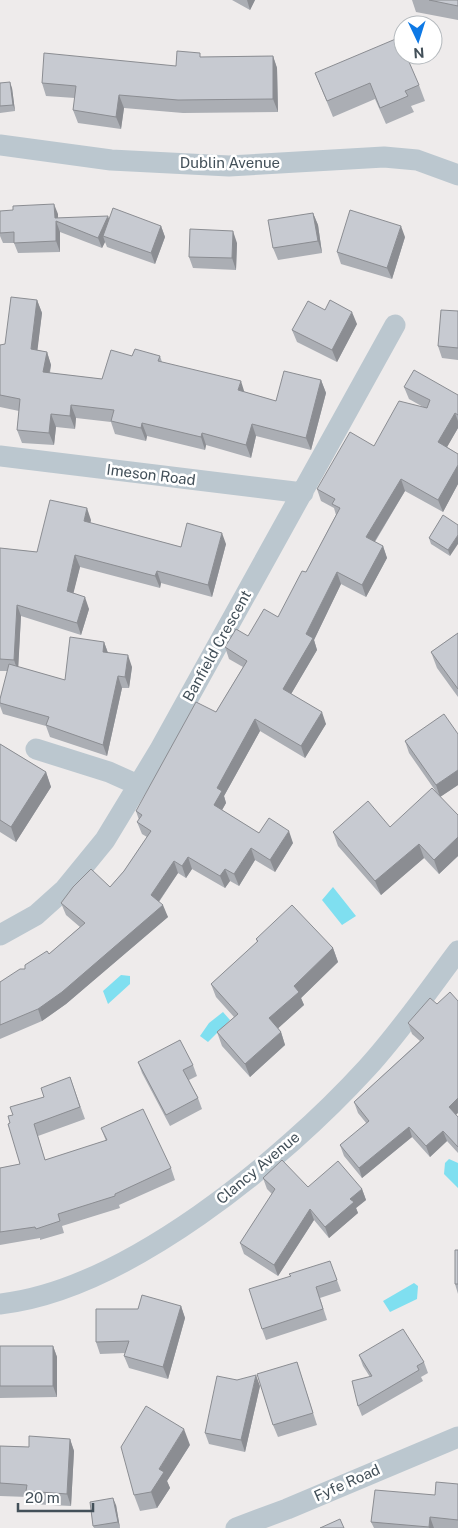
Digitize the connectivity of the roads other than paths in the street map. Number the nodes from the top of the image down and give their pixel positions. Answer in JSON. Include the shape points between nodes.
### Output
{"nodes":[{"id":1,"x":0,"y":145,"type":"edge"},
{"id":2,"x":458,"y":175,"type":"edge"},
{"id":3,"x":395,"y":325,"type":"dead end"},
{"id":4,"x":0,"y":456,"type":"edge"},
{"id":5,"x":302,"y":493,"type":"junction"},
{"id":6,"x":36,"y":749,"type":"dead end"},
{"id":7,"x":138,"y":785,"type":"junction"},
{"id":8,"x":0,"y":935,"type":"edge"},
{"id":9,"x":458,"y":951,"type":"edge"},
{"id":10,"x":0,"y":1304,"type":"edge"},
{"id":11,"x":458,"y":1436,"type":"edge"},
{"id":12,"x":236,"y":1528,"type":"edge"}],
"edges":[{"from":1,"to":2,"type":"street","name":"Dublin Avenue","via":[[112,160],[230,166],[384,157],[417,160]]},
{"from":3,"to":5,"type":"street","name":"Banfield Crescent"},
{"from":4,"to":5,"type":"street","name":"Imeson Road"},
{"from":5,"to":7,"type":"street","name":"Banfield Crescent"},
{"from":6,"to":7,"type":"street","via":[[109,772]]},
{"from":7,"to":8,"type":"street","name":"Banfield Crescent","via":[[105,840],[65,889],[36,915]]},
{"from":9,"to":10,"type":"street","name":"Clancy Avenue","via":[[367,1068],[317,1118],[212,1206],[112,1270],[60,1290]]},
{"from":11,"to":12,"type":"street","name":"Fyfe Road"}]}
